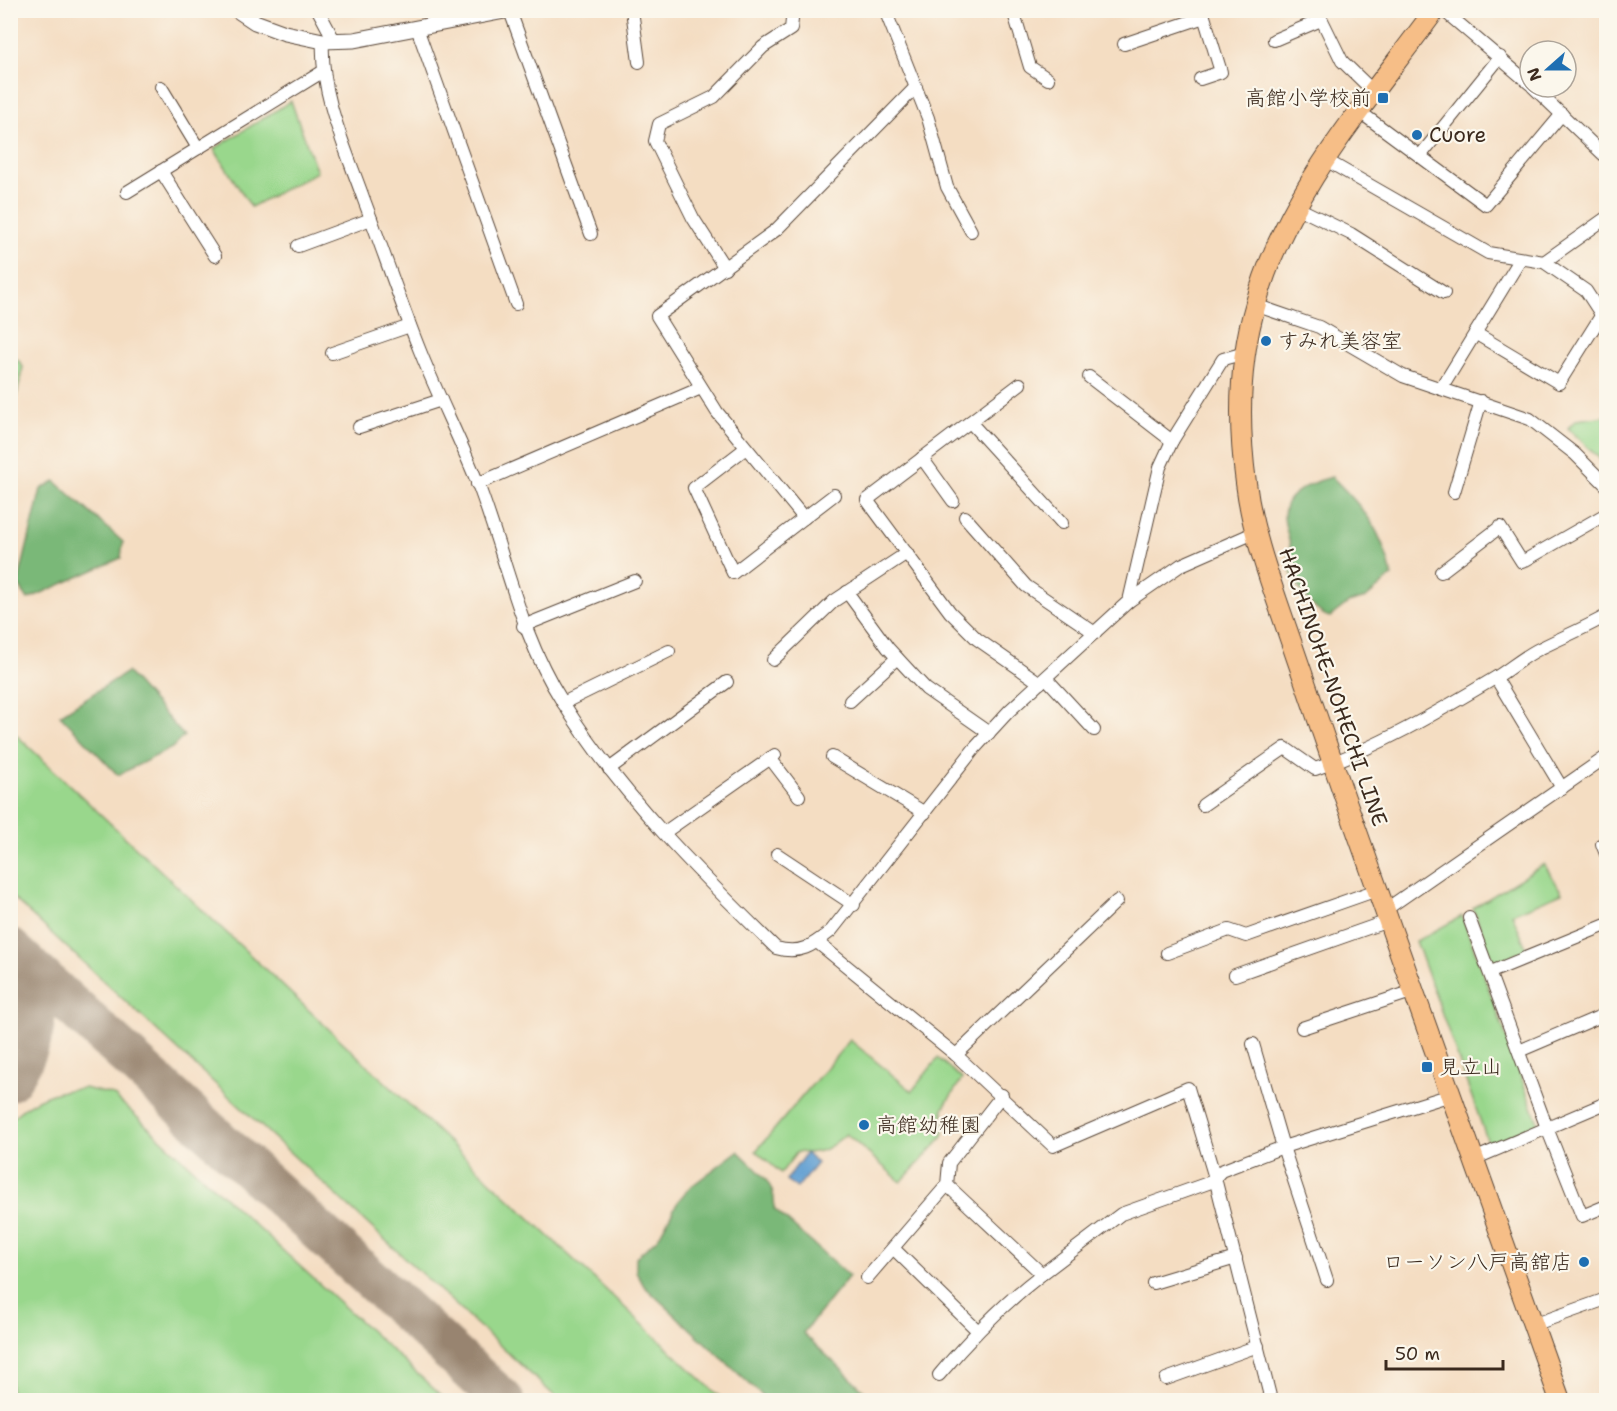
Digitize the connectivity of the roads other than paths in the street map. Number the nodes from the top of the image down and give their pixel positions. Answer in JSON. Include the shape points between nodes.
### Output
{"nodes":[{"id":1,"x":237,"y":10,"type":"edge"},
{"id":2,"x":318,"y":10,"type":"edge"},
{"id":3,"x":510,"y":10,"type":"edge"},
{"id":4,"x":632,"y":10,"type":"edge"},
{"id":5,"x":793,"y":10,"type":"edge"},
{"id":6,"x":885,"y":10,"type":"edge"},
{"id":7,"x":1013,"y":10,"type":"edge"},
{"id":8,"x":1435,"y":10,"type":"edge"},
{"id":9,"x":1443,"y":10,"type":"edge"},
{"id":10,"x":493,"y":12,"type":"edge"},
{"id":11,"x":1203,"y":14,"type":"edge"},
{"id":12,"x":1319,"y":15,"type":"edge"},
{"id":13,"x":447,"y":16,"type":"edge"},
{"id":14,"x":417,"y":28,"type":"junction"},
{"id":15,"x":1274,"y":40,"type":"dead end"},
{"id":16,"x":328,"y":41,"type":"junction"},
{"id":17,"x":1124,"y":44,"type":"dead end"},
{"id":18,"x":1500,"y":57,"type":"junction"},
{"id":19,"x":639,"y":62,"type":"dead end"},
{"id":20,"x":322,"y":72,"type":"junction"},
{"id":21,"x":1518,"y":73,"type":"edge"},
{"id":22,"x":1048,"y":79,"type":"dead end"},
{"id":23,"x":1200,"y":79,"type":"dead end"},
{"id":24,"x":161,"y":87,"type":"dead end"},
{"id":25,"x":916,"y":87,"type":"junction"},
{"id":26,"x":1374,"y":92,"type":"junction"},
{"id":27,"x":1546,"y":99,"type":"edge"},
{"id":28,"x":1360,"y":111,"type":"junction"},
{"id":29,"x":1562,"y":114,"type":"junction"},
{"id":30,"x":198,"y":148,"type":"junction"},
{"id":31,"x":1420,"y":156,"type":"junction"},
{"id":32,"x":1606,"y":157,"type":"edge"},
{"id":33,"x":1324,"y":159,"type":"junction"},
{"id":34,"x":161,"y":171,"type":"junction"},
{"id":35,"x":127,"y":192,"type":"dead end"},
{"id":36,"x":1294,"y":206,"type":"junction"},
{"id":37,"x":1606,"y":218,"type":"edge"},
{"id":38,"x":371,"y":219,"type":"junction"},
{"id":39,"x":970,"y":231,"type":"dead end"},
{"id":40,"x":591,"y":234,"type":"dead end"},
{"id":41,"x":298,"y":246,"type":"dead end"},
{"id":42,"x":215,"y":256,"type":"dead end"},
{"id":43,"x":1520,"y":260,"type":"junction"},
{"id":44,"x":1544,"y":262,"type":"junction"},
{"id":45,"x":725,"y":268,"type":"junction"},
{"id":46,"x":1444,"y":293,"type":"dead end"},
{"id":47,"x":516,"y":304,"type":"dead end"},
{"id":48,"x":1255,"y":305,"type":"junction"},
{"id":49,"x":1601,"y":316,"type":"junction"},
{"id":50,"x":410,"y":326,"type":"junction"},
{"id":51,"x":1606,"y":329,"type":"edge"},
{"id":52,"x":1475,"y":333,"type":"junction"},
{"id":53,"x":332,"y":353,"type":"dead end"},
{"id":54,"x":1245,"y":353,"type":"junction"},
{"id":55,"x":1089,"y":377,"type":"dead end"},
{"id":56,"x":1020,"y":384,"type":"dead end"},
{"id":57,"x":701,"y":388,"type":"junction"},
{"id":58,"x":1441,"y":389,"type":"junction"},
{"id":59,"x":441,"y":400,"type":"junction"},
{"id":60,"x":1481,"y":401,"type":"junction"},
{"id":61,"x":970,"y":422,"type":"junction"},
{"id":62,"x":359,"y":427,"type":"dead end"},
{"id":63,"x":1172,"y":441,"type":"junction"},
{"id":64,"x":746,"y":448,"type":"junction"},
{"id":65,"x":922,"y":458,"type":"junction"},
{"id":66,"x":477,"y":484,"type":"junction"},
{"id":67,"x":1606,"y":485,"type":"edge"},
{"id":68,"x":1454,"y":492,"type":"dead end"},
{"id":69,"x":834,"y":495,"type":"dead end"},
{"id":70,"x":953,"y":501,"type":"dead end"},
{"id":71,"x":1606,"y":514,"type":"edge"},
{"id":72,"x":965,"y":517,"type":"dead end"},
{"id":73,"x":804,"y":518,"type":"junction"},
{"id":74,"x":1062,"y":523,"type":"dead end"},
{"id":75,"x":1256,"y":532,"type":"junction"},
{"id":76,"x":907,"y":553,"type":"junction"},
{"id":77,"x":1441,"y":572,"type":"dead end"},
{"id":78,"x":636,"y":581,"type":"dead end"},
{"id":79,"x":847,"y":592,"type":"junction"},
{"id":80,"x":1129,"y":601,"type":"junction"},
{"id":81,"x":1606,"y":616,"type":"edge"},
{"id":82,"x":523,"y":626,"type":"junction"},
{"id":83,"x":1095,"y":633,"type":"junction"},
{"id":84,"x":669,"y":651,"type":"dead end"},
{"id":85,"x":897,"y":658,"type":"junction"},
{"id":86,"x":773,"y":660,"type":"dead end"},
{"id":87,"x":1496,"y":678,"type":"junction"},
{"id":88,"x":1043,"y":680,"type":"junction"},
{"id":89,"x":727,"y":682,"type":"dead end"},
{"id":90,"x":850,"y":701,"type":"dead end"},
{"id":91,"x":563,"y":703,"type":"junction"},
{"id":92,"x":1094,"y":730,"type":"dead end"},
{"id":93,"x":989,"y":734,"type":"junction"},
{"id":94,"x":832,"y":757,"type":"dead end"},
{"id":95,"x":1606,"y":757,"type":"edge"},
{"id":96,"x":1333,"y":763,"type":"junction"},
{"id":97,"x":609,"y":769,"type":"junction"},
{"id":98,"x":1562,"y":788,"type":"junction"},
{"id":99,"x":799,"y":796,"type":"dead end"},
{"id":100,"x":1203,"y":805,"type":"dead end"},
{"id":101,"x":925,"y":813,"type":"junction"},
{"id":102,"x":665,"y":832,"type":"junction"},
{"id":103,"x":1606,"y":842,"type":"edge"},
{"id":104,"x":777,"y":854,"type":"dead end"},
{"id":105,"x":1606,"y":854,"type":"edge"},
{"id":106,"x":1377,"y":890,"type":"junction"},
{"id":107,"x":1117,"y":901,"type":"dead end"},
{"id":108,"x":854,"y":905,"type":"junction"},
{"id":109,"x":1387,"y":916,"type":"junction"},
{"id":110,"x":1469,"y":918,"type":"dead end"},
{"id":111,"x":1606,"y":925,"type":"edge"},
{"id":112,"x":817,"y":942,"type":"junction"},
{"id":113,"x":1167,"y":953,"type":"dead end"},
{"id":114,"x":1491,"y":972,"type":"junction"},
{"id":115,"x":1235,"y":975,"type":"dead end"},
{"id":116,"x":1414,"y":990,"type":"junction"},
{"id":117,"x":1606,"y":1014,"type":"edge"},
{"id":118,"x":1302,"y":1028,"type":"dead end"},
{"id":119,"x":1253,"y":1044,"type":"dead end"},
{"id":120,"x":1519,"y":1051,"type":"junction"},
{"id":121,"x":956,"y":1055,"type":"junction"},
{"id":122,"x":1002,"y":1095,"type":"junction"},
{"id":123,"x":1451,"y":1095,"type":"junction"},
{"id":124,"x":1606,"y":1103,"type":"edge"},
{"id":125,"x":1547,"y":1128,"type":"junction"},
{"id":126,"x":1283,"y":1148,"type":"junction"},
{"id":127,"x":1474,"y":1159,"type":"junction"},
{"id":128,"x":1215,"y":1178,"type":"junction"},
{"id":129,"x":947,"y":1185,"type":"junction"},
{"id":130,"x":1606,"y":1206,"type":"edge"},
{"id":131,"x":894,"y":1249,"type":"junction"},
{"id":132,"x":1236,"y":1258,"type":"junction"},
{"id":133,"x":1042,"y":1274,"type":"junction"},
{"id":134,"x":867,"y":1278,"type":"dead end"},
{"id":135,"x":1327,"y":1280,"type":"dead end"},
{"id":136,"x":1153,"y":1283,"type":"dead end"},
{"id":137,"x":1606,"y":1299,"type":"edge"},
{"id":138,"x":1533,"y":1325,"type":"junction"},
{"id":139,"x":977,"y":1330,"type":"junction"},
{"id":140,"x":1258,"y":1346,"type":"junction"},
{"id":141,"x":939,"y":1374,"type":"dead end"},
{"id":142,"x":1166,"y":1379,"type":"dead end"},
{"id":143,"x":1272,"y":1401,"type":"edge"},
{"id":144,"x":1560,"y":1401,"type":"edge"}],
"edges":[{"from":1,"to":16,"type":"street","via":[[255,22],[285,33]]},
{"from":2,"to":16,"type":"street"},
{"from":3,"to":10,"type":"street"},
{"from":3,"to":40,"type":"street"},
{"from":4,"to":19,"type":"street"},
{"from":5,"to":45,"type":"street","via":[[791,29],[763,47],[714,97],[659,124],[655,141],[693,218]]},
{"from":6,"to":25,"type":"street"},
{"from":7,"to":22,"type":"street","via":[[1030,67]]},
{"from":8,"to":26,"type":"main road","name":"HACHINOHE-NOHECHI LINE"},
{"from":9,"to":18,"type":"street"},
{"from":10,"to":13,"type":"street"},
{"from":11,"to":17,"type":"street"},
{"from":11,"to":23,"type":"street","via":[[1221,72]]},
{"from":12,"to":15,"type":"street"},
{"from":12,"to":26,"type":"street","via":[[1342,61]]},
{"from":13,"to":14,"type":"street"},
{"from":14,"to":16,"type":"street"},
{"from":14,"to":47,"type":"street"},
{"from":16,"to":20,"type":"street"},
{"from":18,"to":21,"type":"street"},
{"from":18,"to":31,"type":"street"},
{"from":20,"to":30,"type":"street"},
{"from":20,"to":38,"type":"street"},
{"from":24,"to":30,"type":"street"},
{"from":25,"to":39,"type":"street","via":[[947,187]]},
{"from":25,"to":45,"type":"street","via":[[776,230]]},
{"from":26,"to":28,"type":"main road","name":"HACHINOHE-NOHECHI LINE"},
{"from":27,"to":29,"type":"street"},
{"from":28,"to":31,"type":"street"},
{"from":28,"to":33,"type":"main road","name":"HACHINOHE-NOHECHI LINE"},
{"from":29,"to":31,"type":"street","via":[[1486,205]]},
{"from":29,"to":32,"type":"street"},
{"from":30,"to":34,"type":"street"},
{"from":33,"to":36,"type":"main road","name":"HACHINOHE-NOHECHI LINE"},
{"from":33,"to":43,"type":"street","via":[[1488,253]]},
{"from":34,"to":35,"type":"street"},
{"from":34,"to":42,"type":"street"},
{"from":36,"to":46,"type":"street","via":[[1351,234]]},
{"from":36,"to":48,"type":"main road","name":"HACHINOHE-NOHECHI LINE","via":[[1274,248]]},
{"from":37,"to":44,"type":"street"},
{"from":38,"to":41,"type":"street"},
{"from":38,"to":50,"type":"street"},
{"from":43,"to":44,"type":"street"},
{"from":43,"to":52,"type":"street"},
{"from":44,"to":49,"type":"street","via":[[1586,291]]},
{"from":45,"to":57,"type":"street","via":[[657,316]]},
{"from":48,"to":54,"type":"main road","name":"HACHINOHE-NOHECHI LINE"},
{"from":48,"to":58,"type":"street","via":[[1319,327],[1403,376]]},
{"from":49,"to":51,"type":"street"},
{"from":49,"to":52,"type":"street","via":[[1559,383]]},
{"from":50,"to":53,"type":"street"},
{"from":50,"to":59,"type":"street"},
{"from":52,"to":58,"type":"street"},
{"from":54,"to":63,"type":"street","via":[[1223,359]]},
{"from":54,"to":75,"type":"main road","name":"HACHINOHE-NOHECHI LINE","via":[[1241,418],[1246,483]]},
{"from":55,"to":63,"type":"street"},
{"from":56,"to":61,"type":"street"},
{"from":57,"to":64,"type":"street"},
{"from":57,"to":66,"type":"street"},
{"from":58,"to":60,"type":"street"},
{"from":59,"to":62,"type":"street"},
{"from":59,"to":66,"type":"street"},
{"from":60,"to":67,"type":"street","via":[[1530,419],[1575,454]]},
{"from":60,"to":68,"type":"street"},
{"from":61,"to":65,"type":"street"},
{"from":61,"to":74,"type":"street"},
{"from":63,"to":80,"type":"street","via":[[1160,467]]},
{"from":64,"to":73,"type":"street"},
{"from":64,"to":73,"type":"street","via":[[694,488],[733,573]]},
{"from":65,"to":70,"type":"street"},
{"from":65,"to":76,"type":"street","via":[[867,500]]},
{"from":66,"to":82,"type":"street"},
{"from":69,"to":73,"type":"street"},
{"from":71,"to":77,"type":"street","via":[[1522,562],[1500,527]]},
{"from":72,"to":83,"type":"street","via":[[1026,586]]},
{"from":75,"to":80,"type":"street","via":[[1181,565]]},
{"from":75,"to":96,"type":"main road","name":"HACHINOHE-NOHECHI LINE"},
{"from":76,"to":79,"type":"street"},
{"from":76,"to":88,"type":"street","via":[[950,612],[977,639]]},
{"from":78,"to":82,"type":"street"},
{"from":79,"to":85,"type":"street"},
{"from":79,"to":86,"type":"street"},
{"from":80,"to":83,"type":"street"},
{"from":81,"to":87,"type":"street","via":[[1540,648]]},
{"from":82,"to":91,"type":"street"},
{"from":83,"to":88,"type":"street"},
{"from":84,"to":91,"type":"street"},
{"from":85,"to":90,"type":"street"},
{"from":85,"to":93,"type":"street","via":[[926,689]]},
{"from":87,"to":96,"type":"street"},
{"from":87,"to":98,"type":"street"},
{"from":88,"to":92,"type":"street"},
{"from":88,"to":93,"type":"street"},
{"from":89,"to":97,"type":"street"},
{"from":91,"to":97,"type":"street"},
{"from":93,"to":101,"type":"street"},
{"from":94,"to":101,"type":"street"},
{"from":95,"to":98,"type":"street"},
{"from":96,"to":100,"type":"street","via":[[1315,769],[1286,748]]},
{"from":96,"to":106,"type":"main road","name":"HACHINOHE-NOHECHI LINE"},
{"from":97,"to":102,"type":"street"},
{"from":98,"to":109,"type":"street"},
{"from":99,"to":102,"type":"street","via":[[773,757]]},
{"from":101,"to":108,"type":"street"},
{"from":102,"to":112,"type":"street","via":[[776,948],[789,952],[804,950]]},
{"from":103,"to":105,"type":"street","via":[[1602,844]]},
{"from":104,"to":108,"type":"street"},
{"from":106,"to":109,"type":"main road","name":"HACHINOHE-NOHECHI LINE"},
{"from":106,"to":113,"type":"street","via":[[1246,936],[1229,930]]},
{"from":107,"to":121,"type":"street"},
{"from":108,"to":112,"type":"street"},
{"from":109,"to":115,"type":"street"},
{"from":109,"to":116,"type":"main road","name":"HACHINOHE-NOHECHI LINE"},
{"from":110,"to":114,"type":"street"},
{"from":111,"to":114,"type":"street"},
{"from":112,"to":121,"type":"street"},
{"from":114,"to":120,"type":"street"},
{"from":116,"to":118,"type":"street"},
{"from":116,"to":123,"type":"main road","name":"HACHINOHE-NOHECHI LINE"},
{"from":117,"to":120,"type":"street"},
{"from":119,"to":126,"type":"street"},
{"from":120,"to":125,"type":"street"},
{"from":121,"to":122,"type":"street"},
{"from":122,"to":128,"type":"street","via":[[1053,1146],[1188,1088]]},
{"from":122,"to":129,"type":"street","via":[[949,1163]]},
{"from":123,"to":126,"type":"street"},
{"from":123,"to":127,"type":"main road","name":"HACHINOHE-NOHECHI LINE"},
{"from":124,"to":125,"type":"street"},
{"from":125,"to":127,"type":"street"},
{"from":125,"to":130,"type":"street","via":[[1582,1216]]},
{"from":126,"to":128,"type":"street","via":[[1221,1171]]},
{"from":126,"to":135,"type":"street"},
{"from":127,"to":138,"type":"main road","name":"HACHINOHE-NOHECHI LINE"},
{"from":128,"to":132,"type":"street"},
{"from":128,"to":133,"type":"street","via":[[1121,1214]]},
{"from":129,"to":131,"type":"street"},
{"from":129,"to":133,"type":"street"},
{"from":131,"to":134,"type":"street"},
{"from":131,"to":139,"type":"street"},
{"from":132,"to":136,"type":"street"},
{"from":132,"to":140,"type":"street"},
{"from":133,"to":139,"type":"street"},
{"from":137,"to":138,"type":"street"},
{"from":138,"to":144,"type":"main road","name":"HACHINOHE-NOHECHI LINE"},
{"from":139,"to":141,"type":"street"},
{"from":140,"to":142,"type":"street"},
{"from":140,"to":143,"type":"street"}]}
